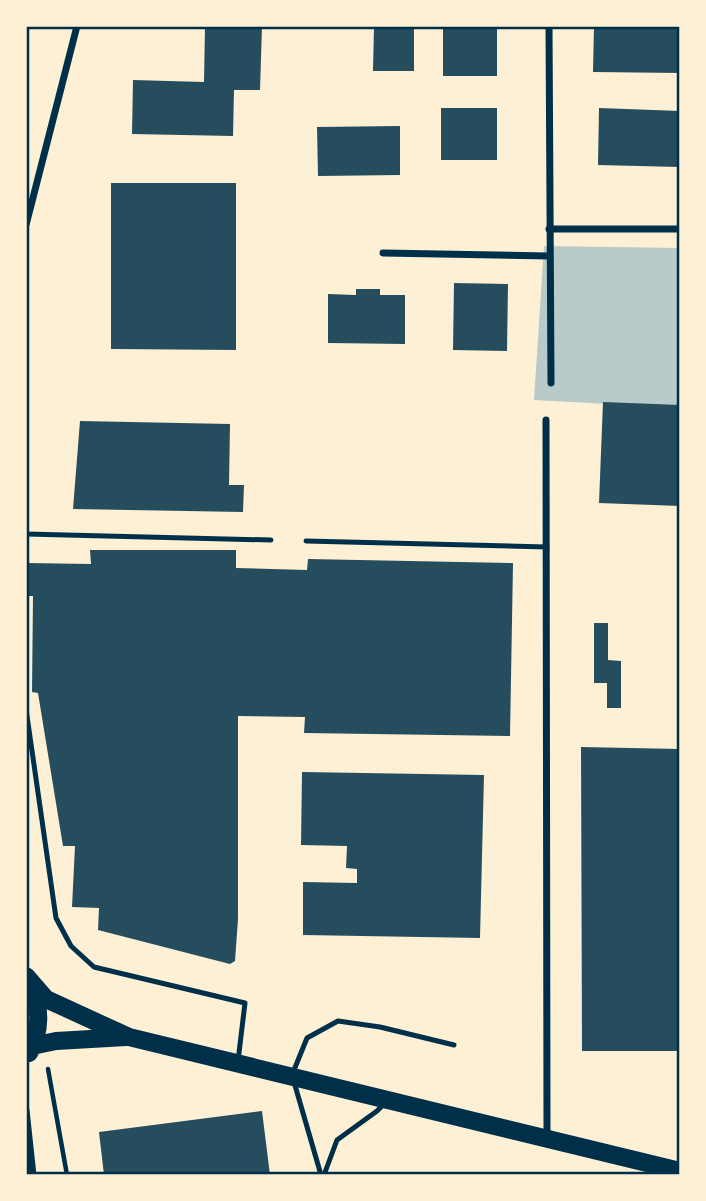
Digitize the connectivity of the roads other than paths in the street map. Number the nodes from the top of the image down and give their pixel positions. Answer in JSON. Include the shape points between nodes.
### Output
{"nodes":[{"id":1,"x":77,"y":26,"type":"edge"},
{"id":2,"x":549,"y":26,"type":"edge"},
{"id":3,"x":26,"y":225,"type":"edge"},
{"id":4,"x":549,"y":229,"type":"junction"},
{"id":5,"x":680,"y":229,"type":"edge"},
{"id":6,"x":383,"y":253,"type":"dead end"},
{"id":7,"x":549,"y":256,"type":"junction"},
{"id":8,"x":551,"y":383,"type":"dead end"},
{"id":9,"x":547,"y":420,"type":"dead end"},
{"id":10,"x":26,"y":534,"type":"edge"},
{"id":11,"x":271,"y":540,"type":"dead end"},
{"id":12,"x":306,"y":541,"type":"dead end"},
{"id":13,"x":547,"y":547,"type":"junction"},
{"id":14,"x":26,"y":709,"type":"edge"},
{"id":15,"x":26,"y":976,"type":"edge"},
{"id":16,"x":129,"y":1037,"type":"junction"},
{"id":17,"x":454,"y":1045,"type":"dead end"},
{"id":18,"x":29,"y":1052,"type":"edge"},
{"id":19,"x":238,"y":1062,"type":"junction"},
{"id":20,"x":292,"y":1075,"type":"junction"},
{"id":21,"x":389,"y":1099,"type":"junction"},
{"id":22,"x":26,"y":1110,"type":"edge"},
{"id":23,"x":547,"y":1138,"type":"junction"},
{"id":24,"x":27,"y":1150,"type":"edge"},
{"id":25,"x":680,"y":1171,"type":"edge"},
{"id":26,"x":33,"y":1175,"type":"edge"},
{"id":27,"x":322,"y":1175,"type":"edge"}],
"edges":[{"from":1,"to":3,"type":"street"},
{"from":2,"to":4,"type":"street"},
{"from":4,"to":5,"type":"street"},
{"from":4,"to":7,"type":"street"},
{"from":6,"to":7,"type":"street"},
{"from":7,"to":8,"type":"street"},
{"from":9,"to":13,"type":"street"},
{"from":10,"to":11,"type":"lane"},
{"from":12,"to":13,"type":"lane"},
{"from":13,"to":23,"type":"street"},
{"from":14,"to":19,"type":"lane","via":[[56,918],[71,946],[94,967],[245,1003]]},
{"from":15,"to":16,"type":"main road","via":[[46,999]]},
{"from":15,"to":18,"type":"main road","via":[[35,994],[38,1018]]},
{"from":16,"to":18,"type":"main road","via":[[56,1041]]},
{"from":16,"to":19,"type":"main road"},
{"from":17,"to":20,"type":"lane","via":[[338,1021],[307,1038]]},
{"from":19,"to":20,"type":"main road"},
{"from":20,"to":21,"type":"main road"},
{"from":20,"to":27,"type":"lane"},
{"from":21,"to":23,"type":"main road"},
{"from":21,"to":27,"type":"lane","via":[[337,1140]]},
{"from":22,"to":24,"type":"street"},
{"from":23,"to":25,"type":"main road"},
{"from":24,"to":26,"type":"street"}]}
